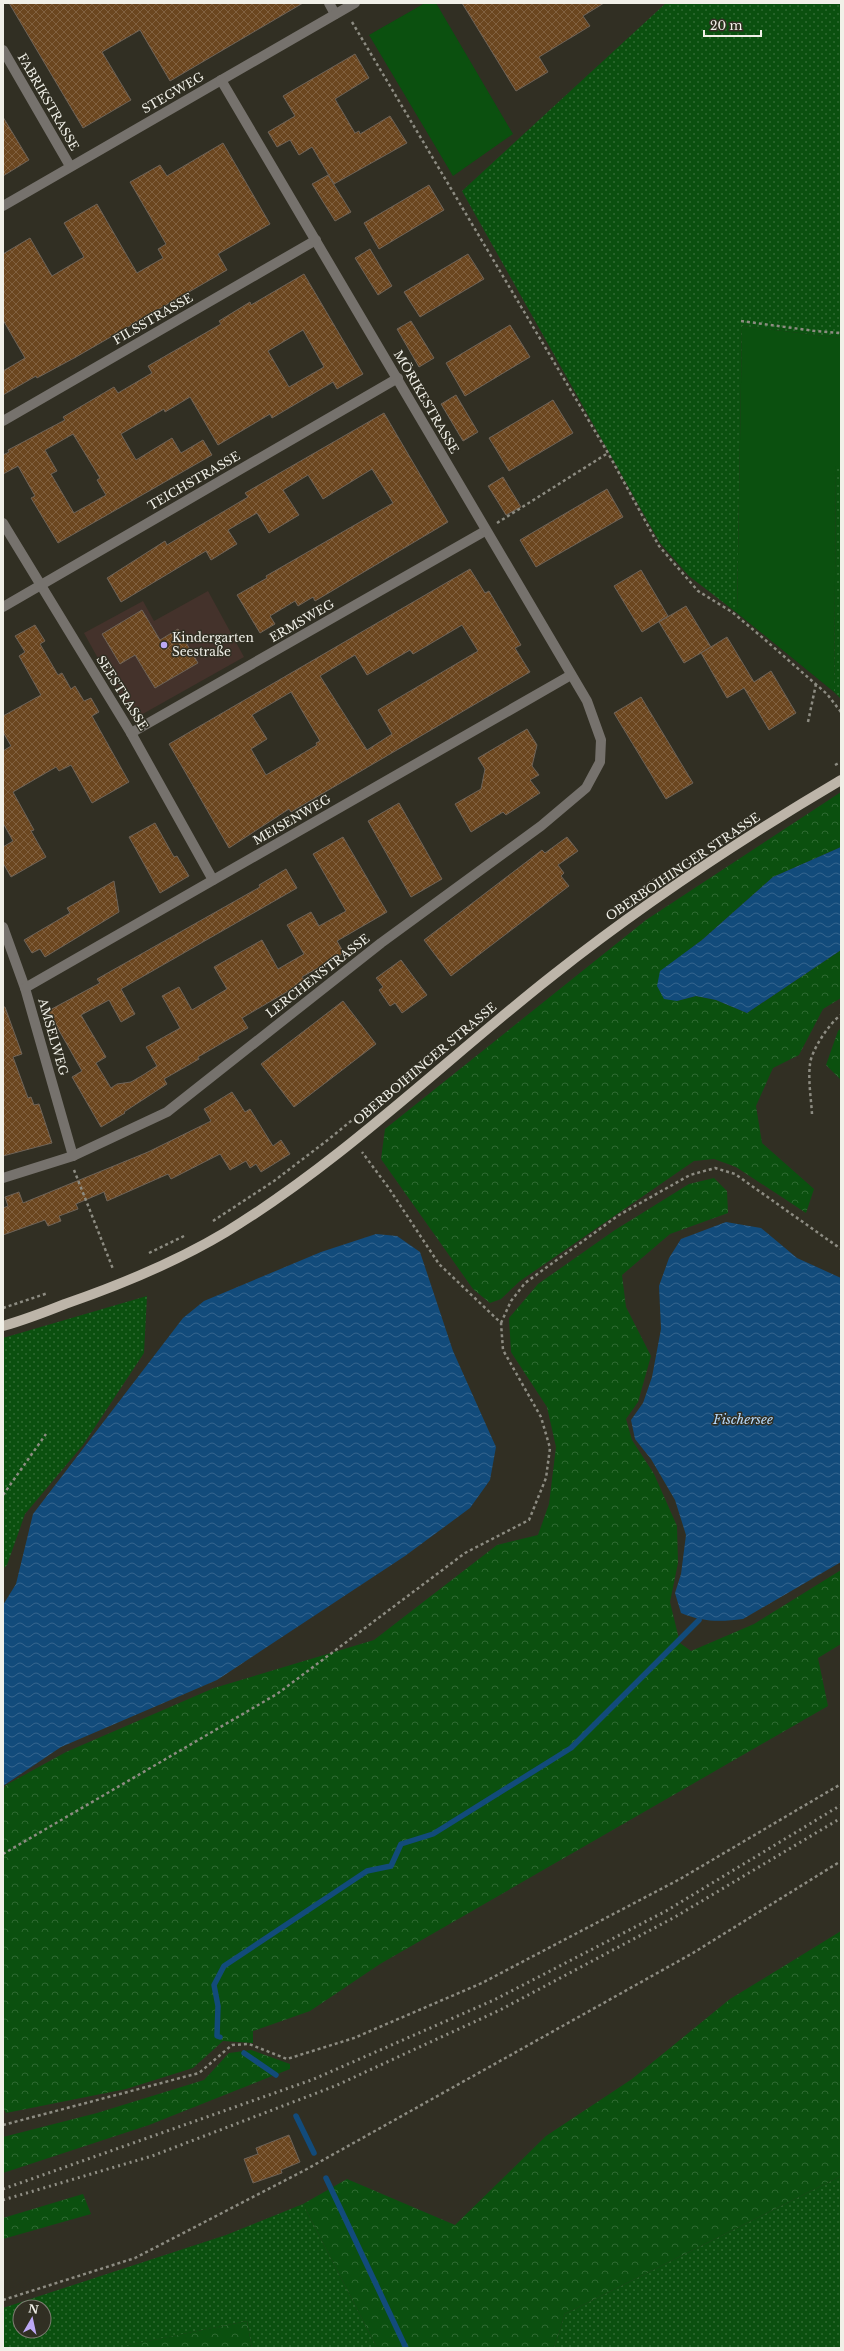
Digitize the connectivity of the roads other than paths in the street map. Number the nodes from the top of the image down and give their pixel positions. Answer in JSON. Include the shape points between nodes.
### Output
{"nodes":[{"id":1,"x":329,"y":3,"type":"edge"},
{"id":2,"x":355,"y":3,"type":"edge"},
{"id":3,"x":340,"y":11,"type":"junction"},
{"id":4,"x":3,"y":50,"type":"edge"},
{"id":5,"x":221,"y":80,"type":"junction"},
{"id":6,"x":70,"y":166,"type":"junction"},
{"id":7,"x":3,"y":206,"type":"edge"},
{"id":8,"x":316,"y":240,"type":"junction"},
{"id":9,"x":398,"y":378,"type":"junction"},
{"id":10,"x":3,"y":421,"type":"edge"},
{"id":11,"x":3,"y":523,"type":"edge"},
{"id":12,"x":485,"y":531,"type":"junction"},
{"id":13,"x":40,"y":585,"type":"junction"},
{"id":14,"x":3,"y":607,"type":"edge"},
{"id":15,"x":571,"y":675,"type":"junction"},
{"id":16,"x":131,"y":733,"type":"junction"},
{"id":17,"x":601,"y":740,"type":"joint"},
{"id":18,"x":841,"y":780,"type":"edge"},
{"id":19,"x":213,"y":880,"type":"junction"},
{"id":20,"x":3,"y":927,"type":"edge"},
{"id":21,"x":26,"y":988,"type":"junction"},
{"id":22,"x":71,"y":1156,"type":"junction"},
{"id":23,"x":3,"y":1178,"type":"edge"},
{"id":24,"x":3,"y":1326,"type":"edge"}],
"edges":[{"from":1,"to":3,"type":"street"},
{"from":2,"to":3,"type":"street","name":"STEGWEG"},
{"from":3,"to":5,"type":"street","name":"STEGWEG"},
{"from":4,"to":6,"type":"street","name":"FABRIKSTRASSE"},
{"from":5,"to":6,"type":"street","name":"STEGWEG"},
{"from":5,"to":8,"type":"street","name":"MÖRIKESTRASSE"},
{"from":6,"to":7,"type":"street","name":"STEGWEG"},
{"from":8,"to":9,"type":"street","name":"MÖRIKESTRASSE"},
{"from":8,"to":10,"type":"street","name":"FILSSTRASSE"},
{"from":9,"to":12,"type":"street","name":"MÖRIKESTRASSE"},
{"from":9,"to":13,"type":"street","name":"TEICHSTRASSE"},
{"from":11,"to":13,"type":"street","name":"SEESTRASSE"},
{"from":12,"to":15,"type":"street","name":"MÖRIKESTRASSE"},
{"from":12,"to":16,"type":"street","name":"ERMSWEG"},
{"from":13,"to":14,"type":"street","name":"TEICHSTRASSE"},
{"from":13,"to":16,"type":"street","name":"SEESTRASSE"},
{"from":15,"to":17,"type":"street","name":"MÖRIKESTRASSE","via":[[587,702]]},
{"from":15,"to":19,"type":"street","name":"MEISENWEG"},
{"from":16,"to":19,"type":"street","name":"SEESTRASSE"},
{"from":17,"to":22,"type":"street","name":"LERCHENSTRASSE","via":[[600,762],[586,788],[541,826],[381,943],[167,1112]]},
{"from":18,"to":24,"type":"main road","name":"OBERBOIHINGER STRASSE","via":[[692,874],[620,924],[278,1198],[224,1233],[148,1272]]},
{"from":19,"to":21,"type":"street","name":"MEISENWEG"},
{"from":20,"to":21,"type":"street","name":"AMSELWEG"},
{"from":21,"to":22,"type":"street","name":"AMSELWEG"},
{"from":22,"to":23,"type":"street","name":"LERCHENSTRASSE"}]}
